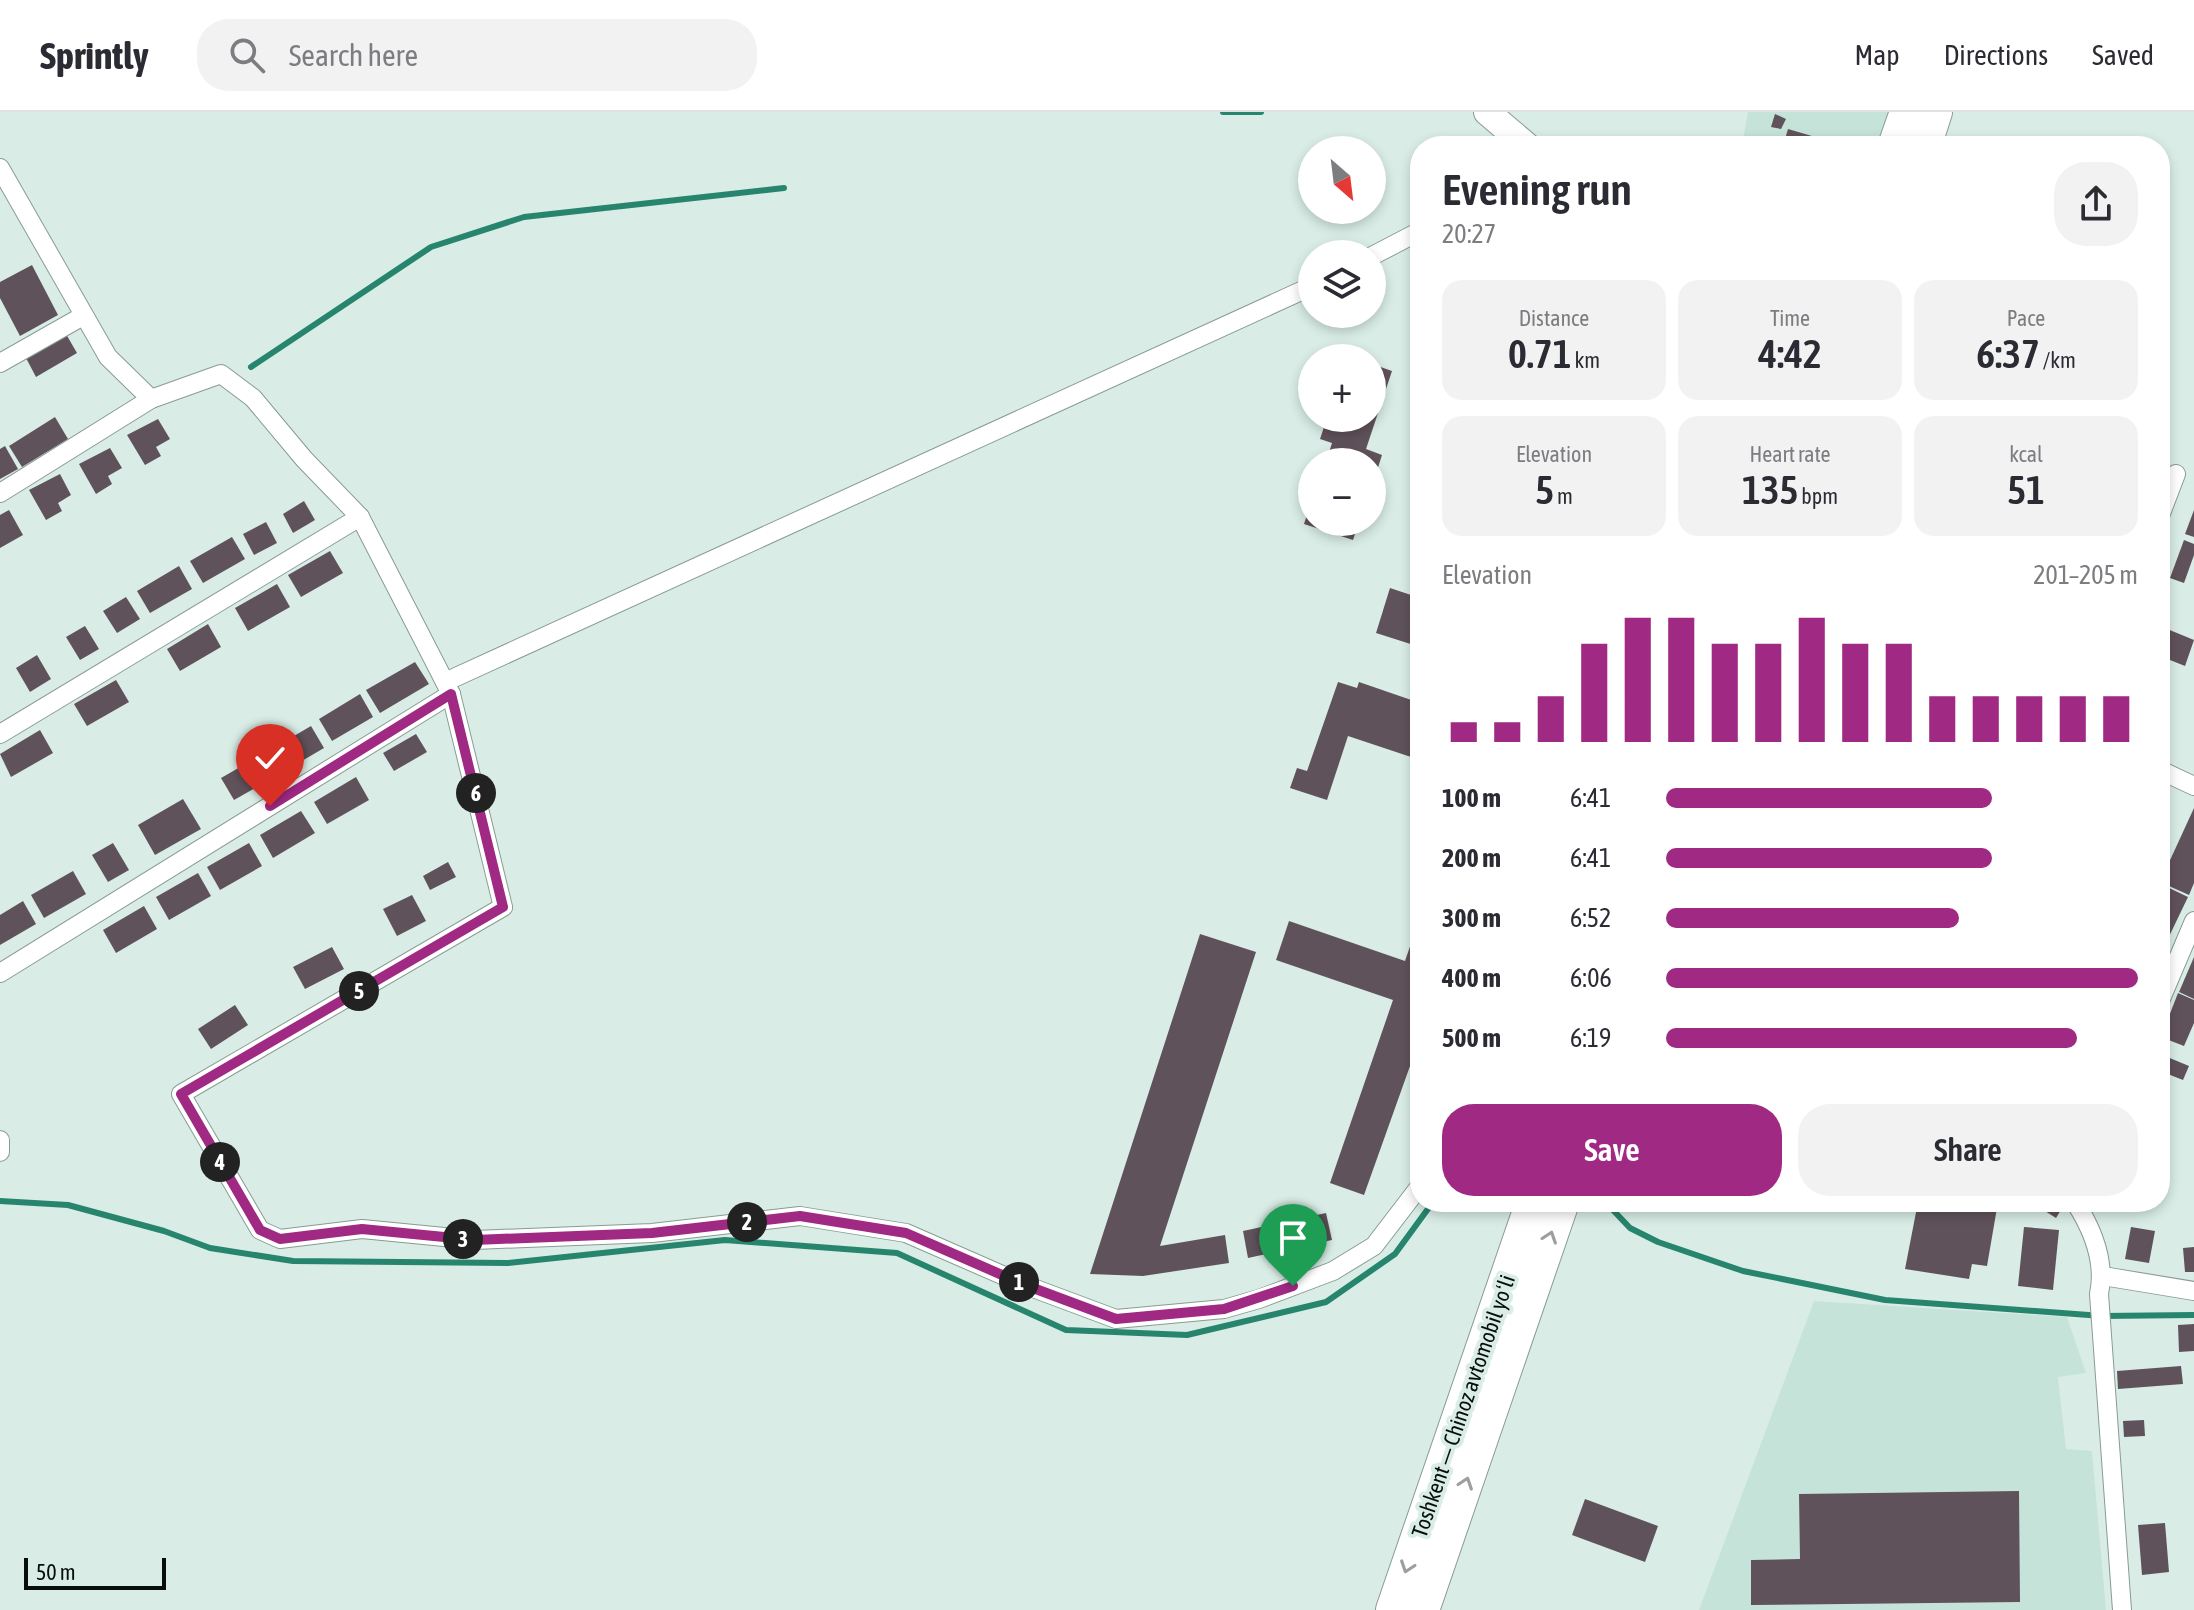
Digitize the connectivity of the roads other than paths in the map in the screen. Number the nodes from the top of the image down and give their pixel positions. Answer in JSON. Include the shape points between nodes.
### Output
{"nodes":[{"id":1,"x":1487,"y":112,"type":"edge"},
{"id":2,"x":1907,"y":112,"type":"edge"},
{"id":3,"x":1935,"y":112,"type":"edge"},
{"id":4,"x":1515,"y":136,"type":"edge"},
{"id":5,"x":1899,"y":136,"type":"edge"},
{"id":6,"x":1927,"y":136,"type":"edge"},
{"id":7,"x":0,"y":168,"type":"edge"},
{"id":8,"x":1410,"y":236,"type":"edge"},
{"id":9,"x":1386,"y":249,"type":"edge"},
{"id":10,"x":1298,"y":293,"type":"edge"},
{"id":11,"x":83,"y":316,"type":"junction"},
{"id":12,"x":0,"y":363,"type":"edge"},
{"id":13,"x":151,"y":399,"type":"junction"},
{"id":14,"x":2176,"y":474,"type":"dead end"},
{"id":15,"x":2170,"y":490,"type":"edge"},
{"id":16,"x":0,"y":493,"type":"edge"},
{"id":17,"x":360,"y":517,"type":"junction"},
{"id":18,"x":448,"y":688,"type":"junction"},
{"id":19,"x":0,"y":734,"type":"edge"},
{"id":20,"x":2170,"y":775,"type":"edge"},
{"id":21,"x":2194,"y":786,"type":"edge"},
{"id":22,"x":2194,"y":921,"type":"edge"},
{"id":23,"x":0,"y":973,"type":"edge"},
{"id":24,"x":2170,"y":977,"type":"edge"},
{"id":25,"x":0,"y":1140,"type":"edge"},
{"id":26,"x":0,"y":1152,"type":"edge"},
{"id":27,"x":1410,"y":1199,"type":"edge"},
{"id":28,"x":1530,"y":1212,"type":"edge"},
{"id":29,"x":1559,"y":1212,"type":"edge"},
{"id":30,"x":2081,"y":1212,"type":"edge"},
{"id":31,"x":2103,"y":1276,"type":"junction"},
{"id":32,"x":2194,"y":1291,"type":"edge"},
{"id":33,"x":1393,"y":1610,"type":"edge"},
{"id":34,"x":1422,"y":1610,"type":"edge"},
{"id":35,"x":2122,"y":1610,"type":"edge"}],
"edges":[{"from":1,"to":4,"type":"main road"},
{"from":2,"to":5,"type":"highway"},
{"from":3,"to":6,"type":"highway"},
{"from":7,"to":11,"type":"street"},
{"from":8,"to":9,"type":"street"},
{"from":10,"to":18,"type":"street"},
{"from":11,"to":12,"type":"street"},
{"from":11,"to":13,"type":"street","via":[[108,357]]},
{"from":13,"to":16,"type":"street"},
{"from":13,"to":17,"type":"street","via":[[221,374],[253,398]]},
{"from":14,"to":15,"type":"street"},
{"from":17,"to":18,"type":"street"},
{"from":17,"to":19,"type":"street"},
{"from":18,"to":23,"type":"street"},
{"from":18,"to":27,"type":"street","via":[[503,907],[181,1094],[260,1230],[280,1239],[362,1229],[475,1240],[652,1233],[800,1216],[906,1233],[1116,1319],[1224,1309],[1333,1271],[1374,1246]]},
{"from":20,"to":21,"type":"street"},
{"from":22,"to":24,"type":"street"},
{"from":25,"to":26,"type":"street"},
{"from":28,"to":33,"type":"highway","name":"Toshkent — Chinoz avtomobil yoʻli","one_way":true},
{"from":34,"to":29,"type":"highway","name":"Toshkent — Chinoz avtomobil yoʻli","one_way":true},
{"from":30,"to":31,"type":"street","via":[[2092,1229]]},
{"from":31,"to":32,"type":"street"},
{"from":31,"to":35,"type":"street","via":[[2099,1294]]}]}
